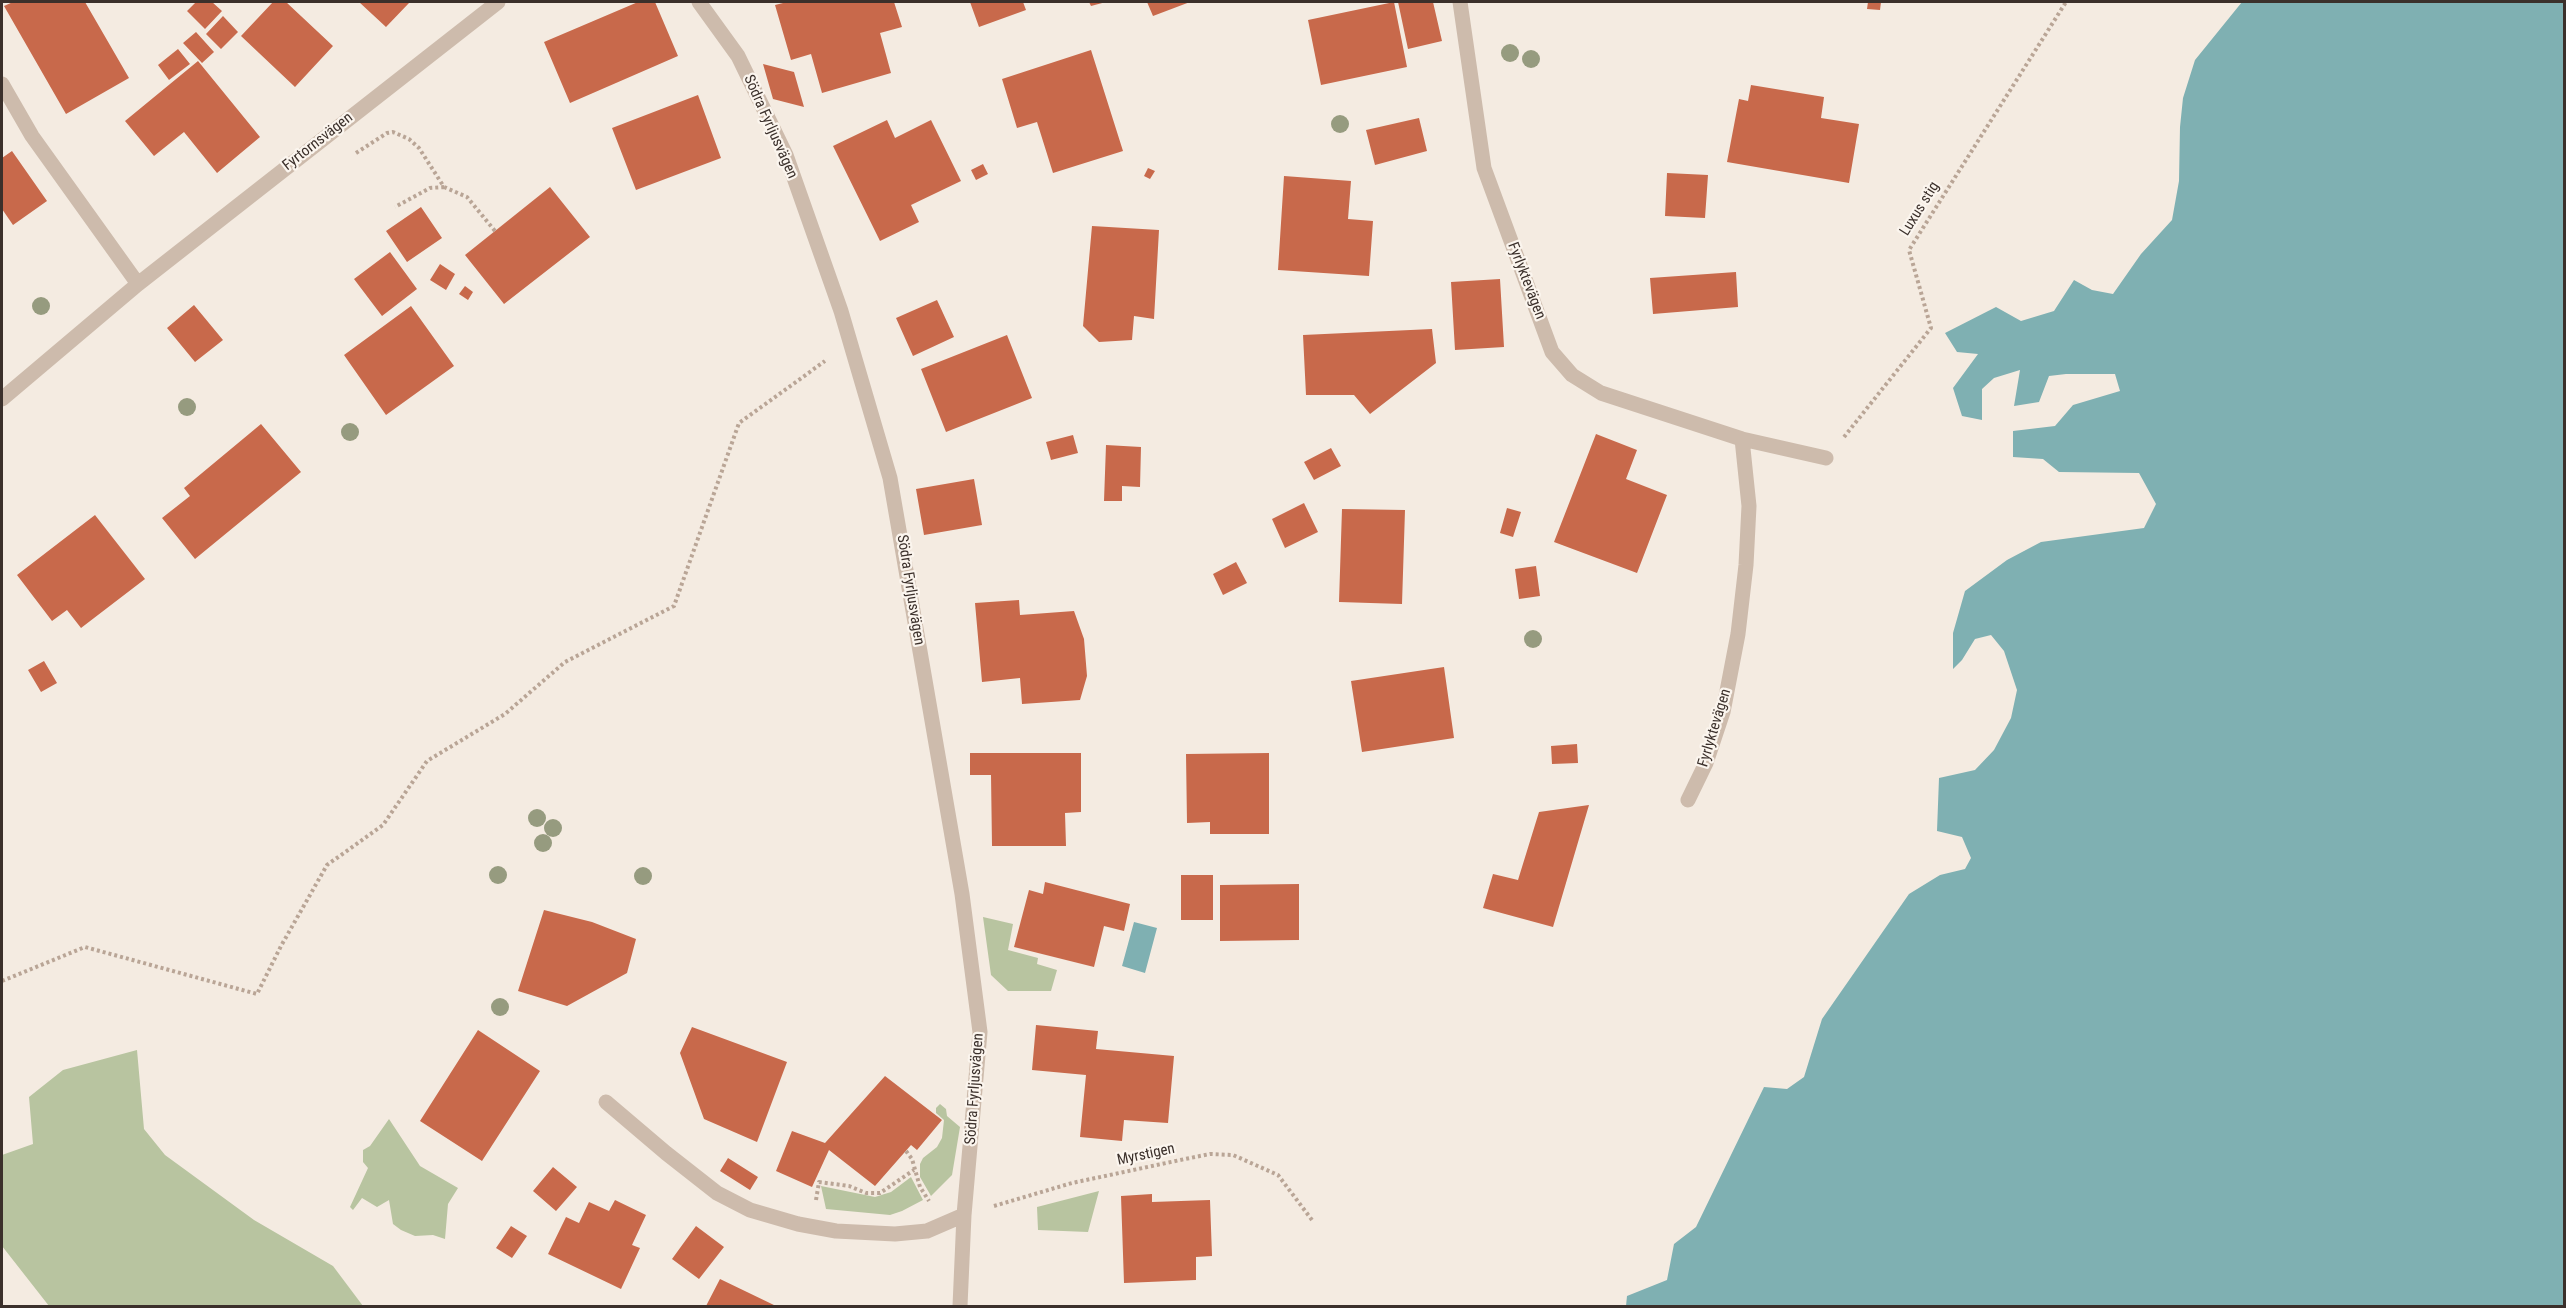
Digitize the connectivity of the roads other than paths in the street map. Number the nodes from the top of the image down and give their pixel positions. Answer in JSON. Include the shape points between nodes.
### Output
{"nodes":[{"id":1,"x":498,"y":2,"type":"edge"},
{"id":2,"x":699,"y":2,"type":"edge"},
{"id":3,"x":1460,"y":2,"type":"edge"},
{"id":4,"x":2,"y":84,"type":"edge"},
{"id":5,"x":138,"y":284,"type":"junction"},
{"id":6,"x":2,"y":399,"type":"edge"},
{"id":7,"x":1742,"y":439,"type":"junction"},
{"id":8,"x":1827,"y":458,"type":"road end"},
{"id":9,"x":1688,"y":800,"type":"dead end"},
{"id":10,"x":606,"y":1102,"type":"dead end"},
{"id":11,"x":964,"y":1215,"type":"junction"},
{"id":12,"x":960,"y":1306,"type":"edge"}],
"edges":[{"from":1,"to":5,"type":"street","name":"Fyrtornsvägen"},
{"from":2,"to":11,"type":"street","name":"Södra Fyrljusvägen","via":[[738,56],[786,155],[890,478],[962,894],[980,1032]]},
{"from":3,"to":7,"type":"street","name":"Fyrlyktevägen","via":[[1484,168],[1552,352],[1572,375],[1601,393]]},
{"from":4,"to":5,"type":"street","via":[[32,136]]},
{"from":5,"to":6,"type":"street","name":"Fyrtornsvägen"},
{"from":7,"to":8,"type":"street","name":"Fyrlyktevägen"},
{"from":7,"to":9,"type":"street","name":"Fyrlyktevägen","via":[[1749,506],[1738,634],[1723,712],[1706,763]]},
{"from":10,"to":11,"type":"street","via":[[717,1193],[750,1210],[836,1231],[894,1234],[927,1231]]},
{"from":11,"to":12,"type":"street","name":"Södra Fyrljusvägen"}]}
